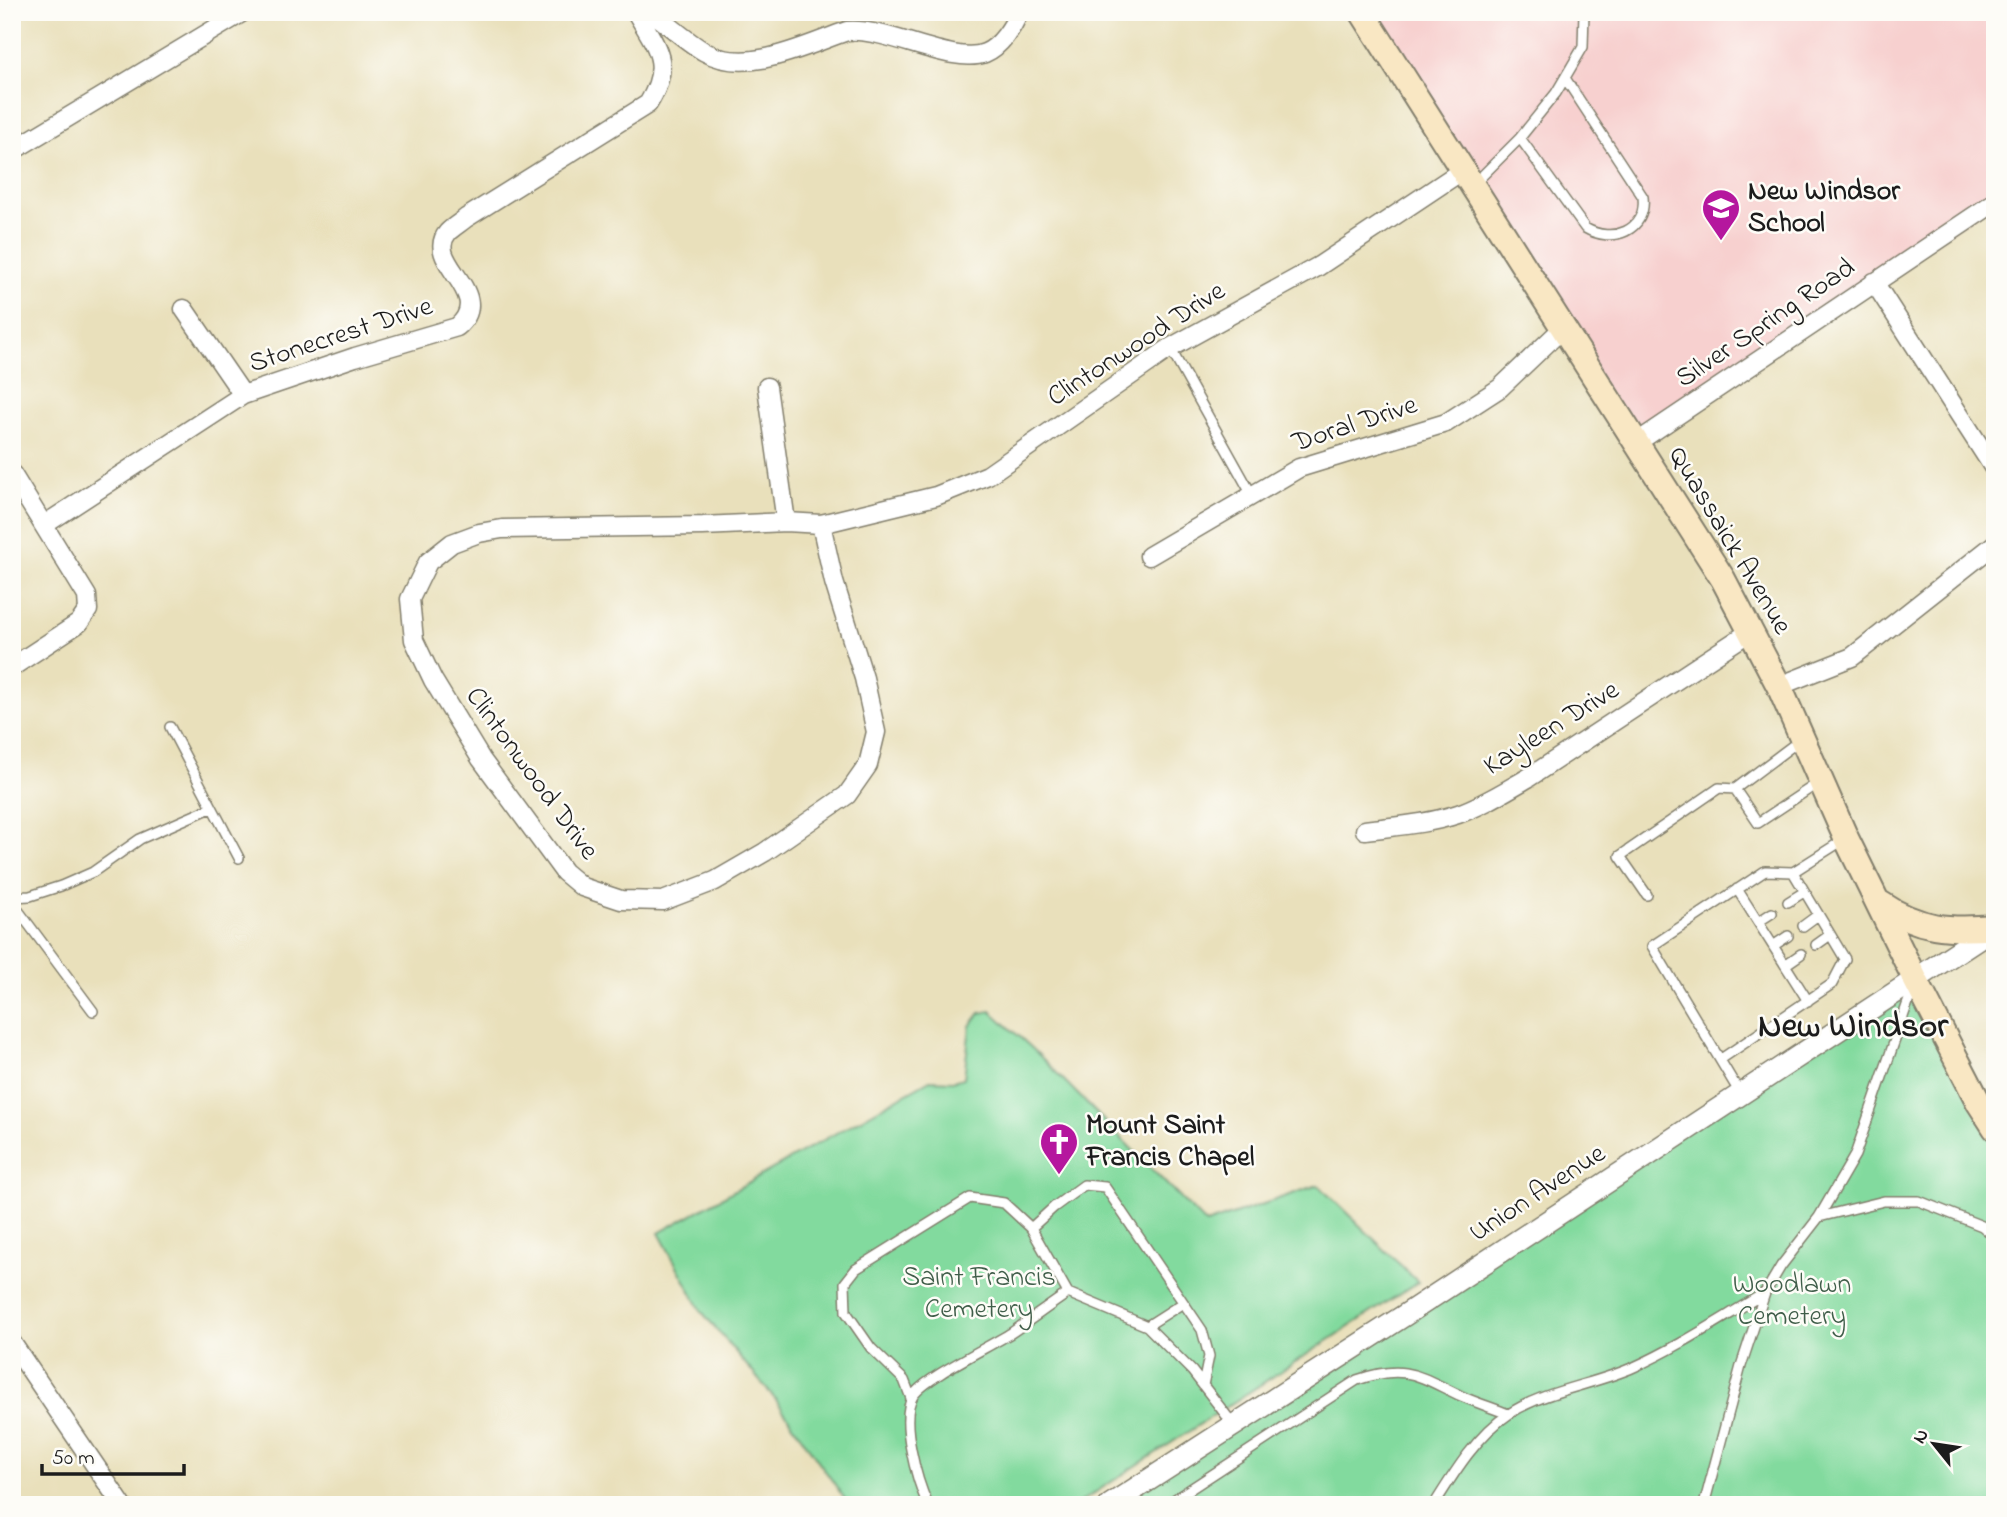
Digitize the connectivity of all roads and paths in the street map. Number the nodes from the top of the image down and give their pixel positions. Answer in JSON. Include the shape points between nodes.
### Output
{"nodes":[{"id":1,"x":243,"y":12,"type":"edge"},
{"id":2,"x":636,"y":12,"type":"edge"},
{"id":3,"x":652,"y":12,"type":"edge"},
{"id":4,"x":1019,"y":12,"type":"edge"},
{"id":5,"x":1362,"y":12,"type":"edge"},
{"id":6,"x":1584,"y":12,"type":"edge"},
{"id":7,"x":1565,"y":78,"type":"junction"},
{"id":8,"x":1520,"y":138,"type":"junction"},
{"id":9,"x":12,"y":151,"type":"edge"},
{"id":10,"x":1468,"y":178,"type":"junction"},
{"id":11,"x":1995,"y":202,"type":"edge"},
{"id":12,"x":1874,"y":282,"type":"junction"},
{"id":13,"x":184,"y":309,"type":"dead end"},
{"id":14,"x":1564,"y":327,"type":"junction"},
{"id":15,"x":1170,"y":348,"type":"junction"},
{"id":16,"x":768,"y":387,"type":"dead end"},
{"id":17,"x":243,"y":395,"type":"junction"},
{"id":18,"x":1636,"y":443,"type":"junction"},
{"id":19,"x":1995,"y":470,"type":"edge"},
{"id":20,"x":12,"y":474,"type":"edge"},
{"id":21,"x":1252,"y":495,"type":"junction"},
{"id":22,"x":786,"y":522,"type":"junction"},
{"id":23,"x":821,"y":524,"type":"junction"},
{"id":24,"x":44,"y":525,"type":"junction"},
{"id":25,"x":1995,"y":544,"type":"edge"},
{"id":26,"x":1149,"y":556,"type":"dead end"},
{"id":27,"x":1751,"y":631,"type":"junction"},
{"id":28,"x":12,"y":667,"type":"edge"},
{"id":29,"x":1779,"y":686,"type":"junction"},
{"id":30,"x":170,"y":727,"type":"dead end"},
{"id":31,"x":1802,"y":738,"type":"junction"},
{"id":32,"x":1821,"y":781,"type":"junction"},
{"id":33,"x":1735,"y":789,"type":"junction"},
{"id":34,"x":211,"y":807,"type":"junction"},
{"id":35,"x":1365,"y":830,"type":"dead end"},
{"id":36,"x":1846,"y":838,"type":"junction"},
{"id":37,"x":239,"y":858,"type":"dead end"},
{"id":38,"x":1793,"y":872,"type":"junction"},
{"id":39,"x":1737,"y":890,"type":"junction"},
{"id":40,"x":1804,"y":892,"type":"junction"},
{"id":41,"x":1647,"y":895,"type":"dead end"},
{"id":42,"x":12,"y":899,"type":"edge"},
{"id":43,"x":1788,"y":902,"type":"dead end"},
{"id":44,"x":1880,"y":903,"type":"junction"},
{"id":45,"x":1772,"y":913,"type":"dead end"},
{"id":46,"x":1818,"y":915,"type":"junction"},
{"id":47,"x":1758,"y":922,"type":"junction"},
{"id":48,"x":1803,"y":926,"type":"dead end"},
{"id":49,"x":1995,"y":927,"type":"edge"},
{"id":50,"x":1830,"y":935,"type":"junction"},
{"id":51,"x":1788,"y":936,"type":"dead end"},
{"id":52,"x":1816,"y":945,"type":"dead end"},
{"id":53,"x":1773,"y":946,"type":"junction"},
{"id":54,"x":1801,"y":954,"type":"dead end"},
{"id":55,"x":1785,"y":965,"type":"junction"},
{"id":56,"x":1916,"y":981,"type":"junction"},
{"id":57,"x":1808,"y":1001,"type":"junction"},
{"id":58,"x":93,"y":1011,"type":"dead end"},
{"id":59,"x":1721,"y":1059,"type":"junction"},
{"id":60,"x":1741,"y":1095,"type":"junction"},
{"id":61,"x":1995,"y":1128,"type":"edge"},
{"id":62,"x":1819,"y":1217,"type":"junction"},
{"id":63,"x":1031,"y":1228,"type":"junction"},
{"id":64,"x":1995,"y":1237,"type":"edge"},
{"id":65,"x":1068,"y":1293,"type":"junction"},
{"id":66,"x":1765,"y":1293,"type":"junction"},
{"id":67,"x":1183,"y":1303,"type":"junction"},
{"id":68,"x":1147,"y":1326,"type":"junction"},
{"id":69,"x":12,"y":1343,"type":"edge"},
{"id":70,"x":1203,"y":1385,"type":"junction"},
{"id":71,"x":911,"y":1398,"type":"junction"},
{"id":72,"x":1508,"y":1414,"type":"junction"},
{"id":73,"x":1234,"y":1425,"type":"junction"},
{"id":74,"x":122,"y":1505,"type":"edge"},
{"id":75,"x":928,"y":1505,"type":"edge"},
{"id":76,"x":1110,"y":1505,"type":"edge"},
{"id":77,"x":1167,"y":1505,"type":"edge"},
{"id":78,"x":1434,"y":1505,"type":"edge"},
{"id":79,"x":1704,"y":1505,"type":"edge"}],
"edges":[{"from":1,"to":9,"type":"street"},
{"from":2,"to":17,"type":"street","name":"Stonecrest Drive","via":[[663,67],[658,88],[648,104],[446,234],[443,250],[468,295],[470,308],[457,327]]},
{"from":3,"to":4,"type":"street","via":[[706,53],[730,62],[756,61],[860,30],[959,56],[985,54],[1002,40]]},
{"from":5,"to":10,"type":"main road","name":"Quassaick Avenue"},
{"from":6,"to":7,"type":"lane","via":[[1583,47]]},
{"from":7,"to":8,"type":"lane"},
{"from":7,"to":8,"type":"lane","via":[[1643,197],[1644,210],[1637,224],[1611,235],[1585,228]]},
{"from":8,"to":10,"type":"lane"},
{"from":10,"to":14,"type":"main road","name":"Quassaick Avenue"},
{"from":10,"to":15,"type":"street","name":"Clintonwood Drive"},
{"from":11,"to":12,"type":"street","name":"Silver Spring Road"},
{"from":12,"to":18,"type":"street","name":"Silver Spring Road"},
{"from":12,"to":19,"type":"street"},
{"from":13,"to":17,"type":"street"},
{"from":14,"to":18,"type":"main road","name":"Quassaick Avenue"},
{"from":14,"to":21,"type":"street","name":"Doral Drive","via":[[1500,388],[1446,423],[1299,468]]},
{"from":15,"to":21,"type":"lane"},
{"from":15,"to":23,"type":"street","name":"Clintonwood Drive","via":[[988,475],[936,496]]},
{"from":16,"to":22,"type":"street"},
{"from":17,"to":24,"type":"street","name":"Stonecrest Drive"},
{"from":18,"to":27,"type":"main road","name":"Quassaick Avenue","via":[[1724,579]]},
{"from":20,"to":24,"type":"street"},
{"from":21,"to":26,"type":"street","name":"Doral Drive"},
{"from":22,"to":23,"type":"street","name":"Clintonwood Drive"},
{"from":22,"to":23,"type":"street","name":"Clintonwood Drive","via":[[502,529],[452,543],[428,562],[410,599],[414,640],[428,670],[481,759],[564,872],[582,887],[621,900],[663,901],[715,881],[847,795],[868,765],[876,732]]},
{"from":24,"to":28,"type":"street","via":[[87,596],[88,610],[79,624]]},
{"from":25,"to":29,"type":"street","via":[[1852,657]]},
{"from":27,"to":29,"type":"main road","name":"Quassaick Avenue"},
{"from":27,"to":35,"type":"street","name":"Kayleen Drive","via":[[1494,798],[1460,814]]},
{"from":29,"to":31,"type":"main road","name":"Quassaick Avenue"},
{"from":30,"to":34,"type":"lane"},
{"from":31,"to":32,"type":"main road","name":"Quassaick Avenue"},
{"from":31,"to":33,"type":"lane"},
{"from":32,"to":33,"type":"lane","via":[[1758,823]]},
{"from":32,"to":36,"type":"main road","name":"Quassaick Avenue"},
{"from":33,"to":41,"type":"lane","via":[[1718,788],[1620,856]]},
{"from":34,"to":37,"type":"lane"},
{"from":34,"to":42,"type":"lane","via":[[140,839],[93,872],[61,887]]},
{"from":36,"to":38,"type":"lane"},
{"from":36,"to":44,"type":"main road","name":"Quassaick Avenue"},
{"from":38,"to":39,"type":"lane","via":[[1765,871]]},
{"from":38,"to":40,"type":"lane"},
{"from":39,"to":47,"type":"lane"},
{"from":39,"to":59,"type":"lane","via":[[1653,946]]},
{"from":40,"to":43,"type":"lane"},
{"from":40,"to":46,"type":"lane"},
{"from":42,"to":58,"type":"lane"},
{"from":44,"to":49,"type":"main road","via":[[1910,920],[1937,927]]},
{"from":44,"to":56,"type":"main road","name":"Quassaick Avenue"},
{"from":45,"to":47,"type":"lane"},
{"from":46,"to":48,"type":"lane"},
{"from":46,"to":50,"type":"lane"},
{"from":47,"to":53,"type":"lane"},
{"from":49,"to":56,"type":"street","name":"Union Avenue"},
{"from":50,"to":52,"type":"lane"},
{"from":50,"to":57,"type":"lane","via":[[1845,959],[1832,984]]},
{"from":51,"to":53,"type":"lane"},
{"from":53,"to":55,"type":"lane"},
{"from":54,"to":55,"type":"lane"},
{"from":55,"to":57,"type":"lane"},
{"from":56,"to":60,"type":"street","name":"Union Avenue"},
{"from":56,"to":61,"type":"main road","name":"Quassaick Avenue"},
{"from":56,"to":62,"type":"lane","via":[[1855,1155]]},
{"from":57,"to":59,"type":"lane"},
{"from":59,"to":60,"type":"lane"},
{"from":60,"to":73,"type":"street","name":"Union Avenue"},
{"from":62,"to":64,"type":"lane","via":[[1885,1201],[1919,1201],[1982,1226]]},
{"from":62,"to":66,"type":"lane"},
{"from":63,"to":65,"type":"lane"},
{"from":63,"to":67,"type":"lane","via":[[1084,1185],[1105,1187]]},
{"from":63,"to":71,"type":"lane","via":[[1004,1203],[970,1198],[856,1269],[845,1283],[846,1312],[871,1348],[904,1380]]},
{"from":65,"to":68,"type":"lane"},
{"from":65,"to":71,"type":"lane","via":[[1013,1332],[924,1383]]},
{"from":66,"to":72,"type":"lane","via":[[1634,1367]]},
{"from":66,"to":79,"type":"lane"},
{"from":67,"to":68,"type":"lane"},
{"from":67,"to":70,"type":"lane","via":[[1202,1330],[1209,1356]]},
{"from":68,"to":70,"type":"lane"},
{"from":69,"to":74,"type":"street"},
{"from":70,"to":73,"type":"lane"},
{"from":71,"to":75,"type":"lane","via":[[907,1428]]},
{"from":72,"to":77,"type":"lane","via":[[1415,1374],[1377,1373],[1345,1387]]},
{"from":72,"to":78,"type":"lane","via":[[1462,1462]]},
{"from":73,"to":76,"type":"street","name":"Union Avenue"}]}
